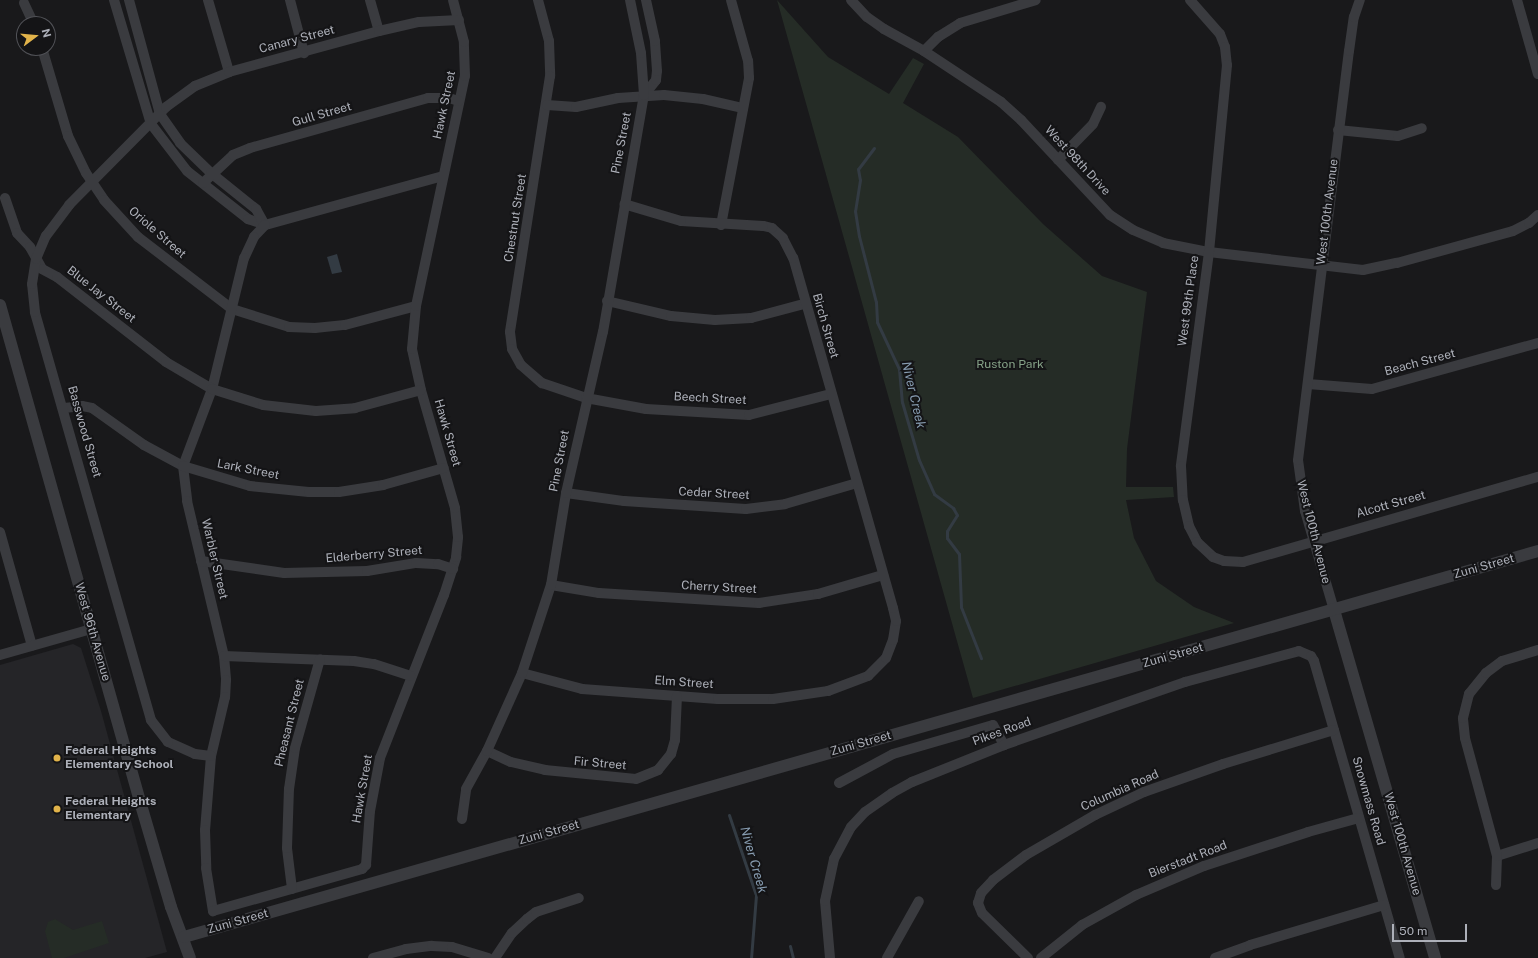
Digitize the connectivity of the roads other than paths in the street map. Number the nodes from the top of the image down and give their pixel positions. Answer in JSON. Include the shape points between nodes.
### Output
{"nodes":[{"id":1,"x":114,"y":0,"type":"edge"},
{"id":2,"x":129,"y":0,"type":"edge"},
{"id":3,"x":208,"y":0,"type":"edge"},
{"id":4,"x":290,"y":0,"type":"edge"},
{"id":5,"x":370,"y":0,"type":"edge"},
{"id":6,"x":453,"y":0,"type":"edge"},
{"id":7,"x":538,"y":0,"type":"edge"},
{"id":8,"x":630,"y":0,"type":"edge"},
{"id":9,"x":646,"y":0,"type":"edge"},
{"id":10,"x":732,"y":0,"type":"edge"},
{"id":11,"x":851,"y":0,"type":"edge"},
{"id":12,"x":1036,"y":0,"type":"edge"},
{"id":13,"x":1360,"y":0,"type":"edge"},
{"id":14,"x":1517,"y":0,"type":"edge"},
{"id":15,"x":24,"y":3,"type":"dead end"},
{"id":16,"x":1194,"y":4,"type":"edge"},
{"id":17,"x":30,"y":16,"type":"edge"},
{"id":18,"x":459,"y":20,"type":"junction"},
{"id":19,"x":379,"y":31,"type":"junction"},
{"id":20,"x":139,"y":36,"type":"junction"},
{"id":21,"x":125,"y":40,"type":"junction"},
{"id":22,"x":924,"y":51,"type":"junction"},
{"id":23,"x":304,"y":52,"type":"junction"},
{"id":24,"x":44,"y":56,"type":"edge"},
{"id":25,"x":228,"y":72,"type":"junction"},
{"id":26,"x":1538,"y":74,"type":"edge"},
{"id":27,"x":644,"y":95,"type":"junction"},
{"id":28,"x":459,"y":101,"type":"junction"},
{"id":29,"x":547,"y":105,"type":"junction"},
{"id":30,"x":1101,"y":107,"type":"dead end"},
{"id":31,"x":743,"y":108,"type":"junction"},
{"id":32,"x":155,"y":119,"type":"junction"},
{"id":33,"x":1422,"y":128,"type":"dead end"},
{"id":34,"x":1338,"y":130,"type":"junction"},
{"id":35,"x":1058,"y":160,"type":"junction"},
{"id":36,"x":211,"y":173,"type":"junction"},
{"id":37,"x":444,"y":176,"type":"junction"},
{"id":38,"x":92,"y":183,"type":"junction"},
{"id":39,"x":202,"y":183,"type":"junction"},
{"id":40,"x":5,"y":198,"type":"dead end"},
{"id":41,"x":624,"y":204,"type":"junction"},
{"id":42,"x":1538,"y":215,"type":"edge"},
{"id":43,"x":265,"y":225,"type":"junction"},
{"id":44,"x":721,"y":225,"type":"junction"},
{"id":45,"x":1209,"y":252,"type":"junction"},
{"id":46,"x":36,"y":258,"type":"junction"},
{"id":47,"x":1320,"y":266,"type":"junction"},
{"id":48,"x":607,"y":302,"type":"junction"},
{"id":49,"x":804,"y":304,"type":"junction"},
{"id":50,"x":0,"y":305,"type":"edge"},
{"id":51,"x":416,"y":306,"type":"junction"},
{"id":52,"x":232,"y":309,"type":"junction"},
{"id":53,"x":1538,"y":343,"type":"edge"},
{"id":54,"x":1308,"y":384,"type":"junction"},
{"id":55,"x":212,"y":389,"type":"junction"},
{"id":56,"x":421,"y":390,"type":"junction"},
{"id":57,"x":831,"y":394,"type":"junction"},
{"id":58,"x":586,"y":398,"type":"junction"},
{"id":59,"x":64,"y":408,"type":"junction"},
{"id":60,"x":183,"y":466,"type":"junction"},
{"id":61,"x":444,"y":468,"type":"junction"},
{"id":62,"x":1538,"y":477,"type":"edge"},
{"id":63,"x":857,"y":483,"type":"junction"},
{"id":64,"x":566,"y":494,"type":"junction"},
{"id":65,"x":0,"y":532,"type":"edge"},
{"id":66,"x":1314,"y":540,"type":"junction"},
{"id":67,"x":1538,"y":552,"type":"edge"},
{"id":68,"x":1251,"y":560,"type":"joint"},
{"id":69,"x":201,"y":561,"type":"junction"},
{"id":70,"x":453,"y":569,"type":"junction"},
{"id":71,"x":883,"y":575,"type":"junction"},
{"id":72,"x":551,"y":585,"type":"junction"},
{"id":73,"x":1334,"y":610,"type":"junction"},
{"id":74,"x":91,"y":629,"type":"junction"},
{"id":75,"x":32,"y":646,"type":"junction"},
{"id":76,"x":1538,"y":650,"type":"edge"},
{"id":77,"x":1307,"y":653,"type":"joint"},
{"id":78,"x":0,"y":655,"type":"edge"},
{"id":79,"x":224,"y":656,"type":"junction"},
{"id":80,"x":320,"y":659,"type":"junction"},
{"id":81,"x":522,"y":673,"type":"junction"},
{"id":82,"x":410,"y":676,"type":"junction"},
{"id":83,"x":845,"y":685,"type":"joint"},
{"id":84,"x":677,"y":696,"type":"junction"},
{"id":85,"x":1334,"y":730,"type":"junction"},
{"id":86,"x":1004,"y":745,"type":"junction"},
{"id":87,"x":487,"y":751,"type":"junction"},
{"id":88,"x":211,"y":756,"type":"junction"},
{"id":89,"x":839,"y":783,"type":"dead end"},
{"id":90,"x":1359,"y":818,"type":"junction"},
{"id":91,"x":462,"y":819,"type":"dead end"},
{"id":92,"x":1538,"y":843,"type":"edge"},
{"id":93,"x":1497,"y":856,"type":"junction"},
{"id":94,"x":1496,"y":885,"type":"dead end"},
{"id":95,"x":292,"y":889,"type":"junction"},
{"id":96,"x":579,"y":898,"type":"dead end"},
{"id":97,"x":919,"y":901,"type":"dead end"},
{"id":98,"x":1384,"y":905,"type":"junction"},
{"id":99,"x":184,"y":937,"type":"junction"},
{"id":100,"x":190,"y":958,"type":"edge"},
{"id":101,"x":373,"y":958,"type":"edge"},
{"id":102,"x":488,"y":958,"type":"edge"},
{"id":103,"x":495,"y":958,"type":"edge"},
{"id":104,"x":830,"y":958,"type":"edge"},
{"id":105,"x":887,"y":958,"type":"edge"},
{"id":106,"x":1028,"y":958,"type":"edge"},
{"id":107,"x":1041,"y":958,"type":"edge"},
{"id":108,"x":1215,"y":958,"type":"edge"},
{"id":109,"x":1400,"y":958,"type":"edge"},
{"id":110,"x":1435,"y":958,"type":"edge"}],
"edges":[{"from":1,"to":21,"type":"street"},
{"from":2,"to":20,"type":"street"},
{"from":3,"to":25,"type":"street"},
{"from":4,"to":23,"type":"street"},
{"from":5,"to":19,"type":"street"},
{"from":6,"to":18,"type":"street","name":"Hawk Street"},
{"from":7,"to":29,"type":"street","name":"Chestnut Street","via":[[549,41],[550,76]]},
{"from":8,"to":27,"type":"street","name":"Pine Street","via":[[641,53]]},
{"from":9,"to":27,"type":"street","name":"Pine Street","via":[[655,40],[657,71],[656,80]]},
{"from":10,"to":31,"type":"street","via":[[748,61],[749,78]]},
{"from":11,"to":22,"type":"street","name":"West 98th Drive","via":[[867,17],[884,29]]},
{"from":12,"to":22,"type":"street","via":[[960,23],[938,37]]},
{"from":13,"to":34,"type":"street","name":"West 100th Avenue","via":[[1354,17]]},
{"from":14,"to":26,"type":"street"},
{"from":15,"to":17,"type":"street"},
{"from":16,"to":45,"type":"street","name":"West 99th Place","via":[[1220,34],[1225,47],[1227,65]]},
{"from":18,"to":19,"type":"street","name":"Canary Street","via":[[419,22]]},
{"from":18,"to":28,"type":"street","name":"Hawk Street","via":[[466,69]]},
{"from":19,"to":23,"type":"street","name":"Canary Street"},
{"from":20,"to":21,"type":"street"},
{"from":20,"to":32,"type":"street"},
{"from":21,"to":32,"type":"street"},
{"from":22,"to":35,"type":"street","name":"West 98th Drive","via":[[1001,102]]},
{"from":23,"to":25,"type":"street","name":"Canary Street"},
{"from":24,"to":38,"type":"street","name":"Oriole Street","via":[[68,136]]},
{"from":25,"to":32,"type":"street","name":"Canary Street","via":[[196,86]]},
{"from":27,"to":29,"type":"street","via":[[576,107]]},
{"from":27,"to":31,"type":"street","via":[[703,99]]},
{"from":27,"to":41,"type":"street","name":"Pine Street"},
{"from":28,"to":36,"type":"street","name":"Gull Street","via":[[449,98],[428,98],[250,148],[233,155]]},
{"from":28,"to":37,"type":"street","name":"Hawk Street"},
{"from":29,"to":58,"type":"street","name":"Chestnut Street","via":[[510,332],[511,344],[518,360],[535,379]]},
{"from":30,"to":35,"type":"street","via":[[1093,124]]},
{"from":31,"to":44,"type":"street"},
{"from":32,"to":36,"type":"street"},
{"from":32,"to":38,"type":"street","name":"Basswood Street"},
{"from":32,"to":39,"type":"street","via":[[169,150]]},
{"from":33,"to":34,"type":"street","via":[[1398,136]]},
{"from":34,"to":47,"type":"street","name":"West 100th Avenue"},
{"from":35,"to":45,"type":"street","name":"West 98th Drive","via":[[1101,206],[1122,224],[1163,243]]},
{"from":36,"to":39,"type":"street","name":"Gull Street"},
{"from":36,"to":43,"type":"street","via":[[256,208]]},
{"from":37,"to":43,"type":"street"},
{"from":37,"to":51,"type":"street","name":"Hawk Street"},
{"from":38,"to":46,"type":"street","name":"Basswood Street","via":[[56,220]]},
{"from":38,"to":52,"type":"street","name":"Oriole Street","via":[[138,237]]},
{"from":39,"to":43,"type":"street","via":[[248,219]]},
{"from":40,"to":46,"type":"street","name":"Blue Jay Street","via":[[17,233]]},
{"from":41,"to":44,"type":"street","name":"Birch Street","via":[[680,221]]},
{"from":41,"to":48,"type":"street","name":"Pine Street"},
{"from":42,"to":47,"type":"street","name":"West 98th Drive","via":[[1513,231],[1377,268],[1353,270]]},
{"from":43,"to":52,"type":"street","name":"Warbler Street","via":[[248,246]]},
{"from":44,"to":49,"type":"street","name":"Birch Street","via":[[763,226],[780,234],[793,258]]},
{"from":45,"to":47,"type":"street","name":"West 98th Drive"},
{"from":45,"to":68,"type":"street","name":"West 99th Place","via":[[1184,429],[1181,466],[1183,500],[1193,536],[1208,554],[1236,563]]},
{"from":46,"to":55,"type":"street","name":"Blue Jay Street","via":[[42,269],[57,277],[166,362]]},
{"from":46,"to":59,"type":"street","name":"Basswood Street","via":[[32,296]]},
{"from":47,"to":54,"type":"street","name":"West 100th Avenue"},
{"from":48,"to":49,"type":"street","via":[[671,316],[715,320],[751,318]]},
{"from":48,"to":58,"type":"street","name":"Pine Street","via":[[598,353]]},
{"from":49,"to":57,"type":"street","name":"Birch Street"},
{"from":50,"to":74,"type":"street","name":"West 96th Avenue"},
{"from":51,"to":52,"type":"street","name":"Oriole Street","via":[[345,325],[315,328],[289,327]]},
{"from":51,"to":56,"type":"street","name":"Hawk Street","via":[[412,349]]},
{"from":52,"to":55,"type":"street","name":"Warbler Street"},
{"from":53,"to":54,"type":"street","name":"Beach Street","via":[[1372,389]]},
{"from":54,"to":66,"type":"street","name":"West 100th Avenue","via":[[1298,460],[1301,491]]},
{"from":55,"to":56,"type":"street","name":"Blue Jay Street","via":[[263,405],[316,411],[355,408]]},
{"from":55,"to":60,"type":"street","name":"Warbler Street"},
{"from":56,"to":61,"type":"street","name":"Hawk Street"},
{"from":57,"to":58,"type":"street","name":"Beech Street","via":[[749,415],[646,409]]},
{"from":57,"to":63,"type":"street","name":"Birch Street"},
{"from":58,"to":64,"type":"street","name":"Pine Street"},
{"from":59,"to":60,"type":"street","name":"Lark Street","via":[[92,408],[144,445]]},
{"from":59,"to":88,"type":"street","name":"Basswood Street","via":[[151,720],[168,742],[195,754]]},
{"from":60,"to":61,"type":"street","name":"Lark Street","via":[[250,486],[309,492],[358,490]]},
{"from":60,"to":69,"type":"street","name":"Warbler Street","via":[[187,501]]},
{"from":61,"to":70,"type":"street","name":"Hawk Street","via":[[457,521],[458,537]]},
{"from":62,"to":66,"type":"street","name":"Alcott Street"},
{"from":63,"to":64,"type":"street","name":"Cedar Street","via":[[786,504],[746,509],[624,501]]},
{"from":63,"to":71,"type":"street","name":"Birch Street"},
{"from":64,"to":72,"type":"street","name":"Pine Street"},
{"from":65,"to":75,"type":"street"},
{"from":66,"to":68,"type":"street","name":"Alcott Street"},
{"from":66,"to":73,"type":"street","name":"West 100th Avenue"},
{"from":67,"to":73,"type":"street","name":"Zuni Street"},
{"from":69,"to":70,"type":"street","name":"Elderberry Street","via":[[284,574],[367,571],[416,563],[438,564]]},
{"from":69,"to":79,"type":"street","name":"Warbler Street"},
{"from":70,"to":82,"type":"street","name":"Hawk Street"},
{"from":71,"to":72,"type":"street","name":"Cherry Street","via":[[818,594],[759,603],[599,593]]},
{"from":71,"to":83,"type":"street","name":"Birch Street","via":[[896,621],[890,650],[875,671]]},
{"from":72,"to":81,"type":"street","name":"Pine Street"},
{"from":73,"to":99,"type":"street","name":"Zuni Street"},
{"from":73,"to":110,"type":"street","name":"West 100th Avenue"},
{"from":74,"to":75,"type":"street"},
{"from":74,"to":99,"type":"street","name":"West 96th Avenue","via":[[171,907]]},
{"from":75,"to":78,"type":"street"},
{"from":76,"to":93,"type":"street","via":[[1502,661],[1486,673],[1469,694],[1463,718],[1465,738]]},
{"from":77,"to":85,"type":"street","name":"Snowmass Road","via":[[1314,661]]},
{"from":77,"to":86,"type":"street","name":"Pikes Road","via":[[1287,653],[1185,682]]},
{"from":79,"to":80,"type":"street"},
{"from":79,"to":88,"type":"street","name":"Warbler Street","via":[[225,697]]},
{"from":80,"to":82,"type":"street","via":[[374,664]]},
{"from":80,"to":95,"type":"street","name":"Pheasant Street","via":[[295,748],[289,789],[287,848]]},
{"from":81,"to":84,"type":"street","name":"Elm Street","via":[[582,688]]},
{"from":81,"to":87,"type":"street","name":"Pine Street"},
{"from":82,"to":95,"type":"street","name":"Hawk Street","via":[[380,758],[370,811],[366,865],[362,869]]},
{"from":83,"to":84,"type":"street","name":"Elm Street","via":[[799,696],[773,699]]},
{"from":84,"to":87,"type":"street","name":"Fir Street","via":[[675,740],[671,754],[658,770],[636,779],[545,770],[511,762]]},
{"from":85,"to":90,"type":"street","name":"Snowmass Road"},
{"from":85,"to":106,"type":"street","name":"Columbia Road","via":[[1223,764],[1144,792],[1095,815],[1047,842],[993,880],[981,893],[978,903],[982,913]]},
{"from":86,"to":89,"type":"street","via":[[993,726],[893,754]]},
{"from":86,"to":104,"type":"street","name":"Pikes Road","via":[[912,782],[876,803],[851,827],[834,859],[827,885],[826,921]]},
{"from":87,"to":91,"type":"street","name":"Pine Street","via":[[466,790]]},
{"from":88,"to":95,"type":"street","name":"Warbler Street","via":[[205,830],[206,868],[213,912]]},
{"from":90,"to":98,"type":"street","name":"Snowmass Road"},
{"from":90,"to":107,"type":"street","name":"Bierstadt Road","via":[[1204,866],[1136,895],[1082,925]]},
{"from":92,"to":93,"type":"street"},
{"from":93,"to":94,"type":"street"},
{"from":96,"to":103,"type":"street","via":[[536,912],[526,919],[512,933]]},
{"from":97,"to":105,"type":"street"},
{"from":98,"to":108,"type":"street"},
{"from":98,"to":109,"type":"street","name":"Snowmass Road"},
{"from":99,"to":100,"type":"street","name":"West 96th Avenue"},
{"from":101,"to":102,"type":"street","via":[[406,949],[432,946],[452,947]]}]}
